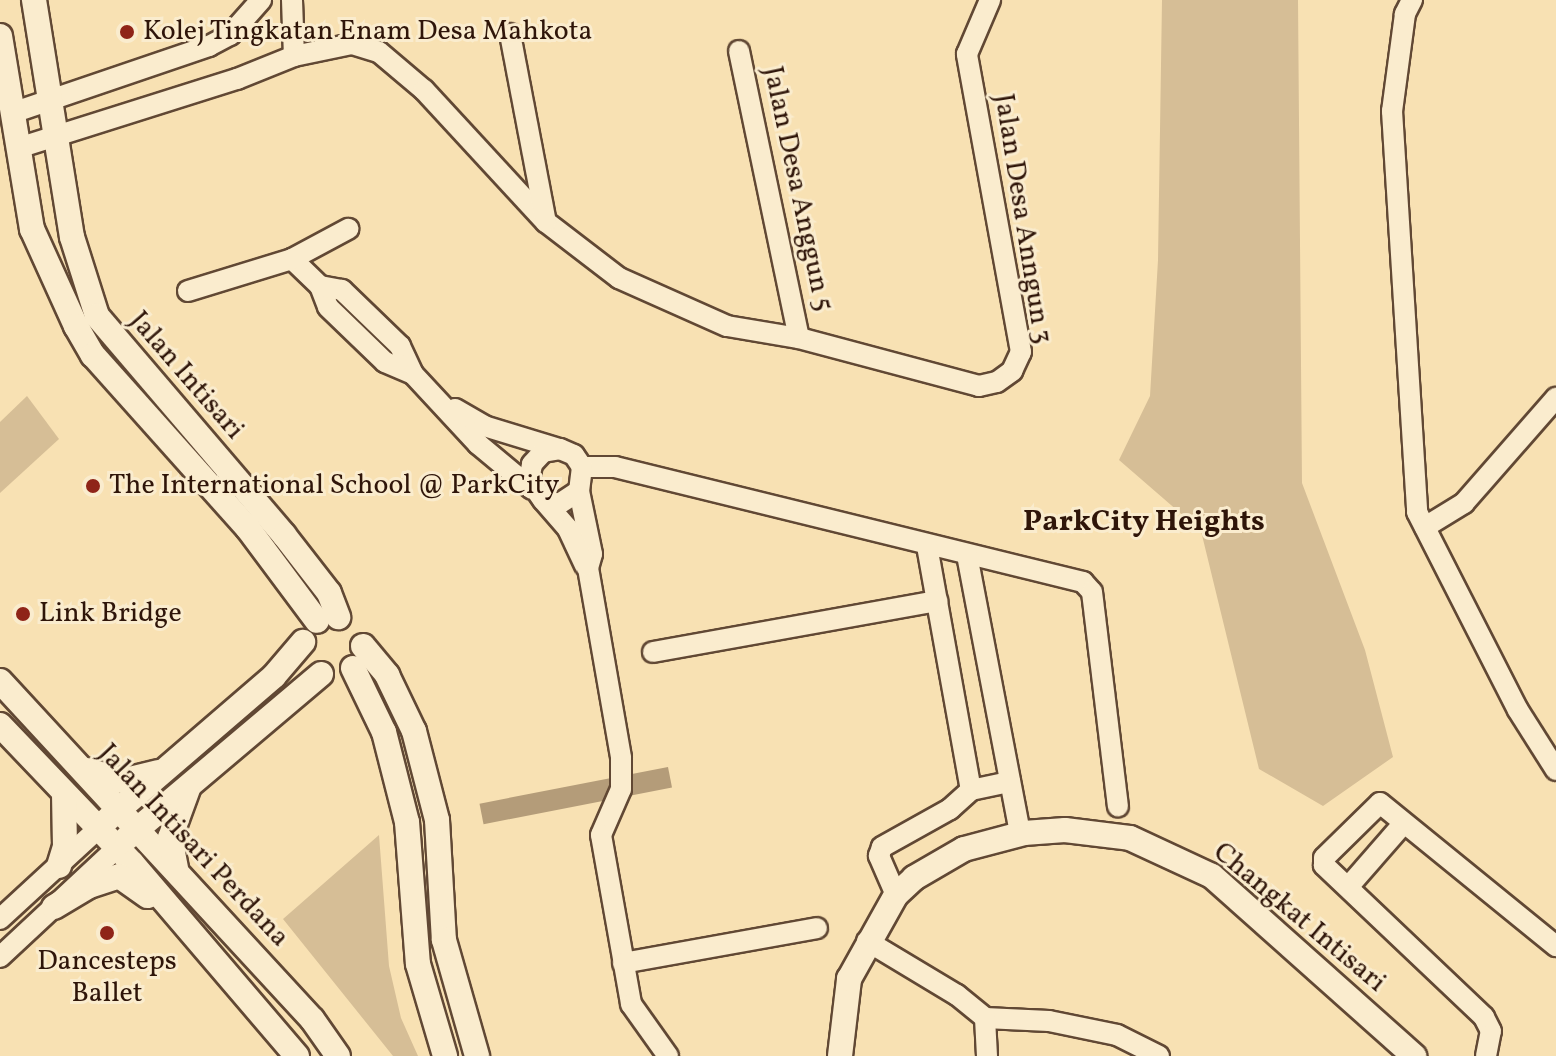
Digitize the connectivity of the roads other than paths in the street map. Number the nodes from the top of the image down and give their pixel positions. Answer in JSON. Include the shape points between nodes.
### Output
{"nodes":[{"id":1,"x":34,"y":0,"type":"edge"},
{"id":2,"x":261,"y":0,"type":"edge"},
{"id":3,"x":292,"y":0,"type":"edge"},
{"id":4,"x":990,"y":0,"type":"edge"},
{"id":5,"x":1412,"y":0,"type":"edge"},
{"id":6,"x":510,"y":34,"type":"dead end"},
{"id":7,"x":0,"y":36,"type":"edge"},
{"id":8,"x":739,"y":51,"type":"dead end"},
{"id":9,"x":294,"y":56,"type":"junction"},
{"id":10,"x":151,"y":67,"type":"junction"},
{"id":11,"x":51,"y":100,"type":"junction"},
{"id":12,"x":163,"y":102,"type":"junction"},
{"id":13,"x":12,"y":113,"type":"junction"},
{"id":14,"x":57,"y":136,"type":"junction"},
{"id":15,"x":18,"y":148,"type":"junction"},
{"id":16,"x":546,"y":222,"type":"junction"},
{"id":17,"x":348,"y":229,"type":"dead end"},
{"id":18,"x":292,"y":259,"type":"junction"},
{"id":19,"x":188,"y":291,"type":"dead end"},
{"id":20,"x":799,"y":338,"type":"junction"},
{"id":21,"x":1556,"y":398,"type":"edge"},
{"id":22,"x":442,"y":401,"type":"junction"},
{"id":23,"x":560,"y":449,"type":"junction"},
{"id":24,"x":582,"y":467,"type":"junction"},
{"id":25,"x":579,"y":491,"type":"junction"},
{"id":26,"x":537,"y":494,"type":"junction"},
{"id":27,"x":1425,"y":527,"type":"junction"},
{"id":28,"x":927,"y":546,"type":"junction"},
{"id":29,"x":967,"y":555,"type":"junction"},
{"id":30,"x":588,"y":568,"type":"junction"},
{"id":31,"x":937,"y":601,"type":"junction"},
{"id":32,"x":328,"y":619,"type":"junction"},
{"id":33,"x":303,"y":642,"type":"junction"},
{"id":34,"x":653,"y":652,"type":"dead end"},
{"id":35,"x":358,"y":657,"type":"junction"},
{"id":36,"x":321,"y":674,"type":"junction"},
{"id":37,"x":0,"y":681,"type":"edge"},
{"id":38,"x":999,"y":724,"type":"junction"},
{"id":39,"x":0,"y":725,"type":"edge"},
{"id":40,"x":963,"y":731,"type":"junction"},
{"id":41,"x":78,"y":766,"type":"junction"},
{"id":42,"x":166,"y":768,"type":"junction"},
{"id":43,"x":1556,"y":769,"type":"edge"},
{"id":44,"x":192,"y":780,"type":"junction"},
{"id":45,"x":1010,"y":782,"type":"junction"},
{"id":46,"x":971,"y":790,"type":"junction"},
{"id":47,"x":64,"y":794,"type":"junction"},
{"id":48,"x":1118,"y":806,"type":"dead end"},
{"id":49,"x":119,"y":809,"type":"junction"},
{"id":50,"x":1403,"y":824,"type":"junction"},
{"id":51,"x":137,"y":828,"type":"junction"},
{"id":52,"x":98,"y":829,"type":"junction"},
{"id":53,"x":1020,"y":834,"type":"junction"},
{"id":54,"x":1348,"y":834,"type":"junction"},
{"id":55,"x":117,"y":848,"type":"junction"},
{"id":56,"x":1374,"y":857,"type":"junction"},
{"id":57,"x":59,"y":866,"type":"junction"},
{"id":58,"x":177,"y":871,"type":"junction"},
{"id":59,"x":1349,"y":886,"type":"junction"},
{"id":60,"x":896,"y":895,"type":"junction"},
{"id":61,"x":54,"y":907,"type":"junction"},
{"id":62,"x":0,"y":919,"type":"edge"},
{"id":63,"x":817,"y":928,"type":"dead end"},
{"id":64,"x":194,"y":938,"type":"junction"},
{"id":65,"x":867,"y":941,"type":"junction"},
{"id":66,"x":1556,"y":946,"type":"edge"},
{"id":67,"x":0,"y":957,"type":"edge"},
{"id":68,"x":623,"y":963,"type":"junction"},
{"id":69,"x":985,"y":1018,"type":"junction"},
{"id":70,"x":297,"y":1056,"type":"edge"},
{"id":71,"x":338,"y":1056,"type":"edge"},
{"id":72,"x":445,"y":1056,"type":"edge"},
{"id":73,"x":477,"y":1056,"type":"edge"},
{"id":74,"x":668,"y":1056,"type":"edge"},
{"id":75,"x":840,"y":1056,"type":"edge"},
{"id":76,"x":987,"y":1056,"type":"edge"},
{"id":77,"x":1159,"y":1056,"type":"edge"},
{"id":78,"x":1414,"y":1056,"type":"edge"},
{"id":79,"x":1486,"y":1056,"type":"edge"}],
"edges":[{"from":1,"to":11,"type":"street","name":"Jalan Intisari"},
{"from":2,"to":10,"type":"street","via":[[230,35]]},
{"from":3,"to":9,"type":"street"},
{"from":4,"to":20,"type":"street","name":"Jalan Desa Anngun 3","via":[[967,54],[1021,352],[1012,371],[979,386]]},
{"from":5,"to":27,"type":"street","via":[[1405,14],[1392,111],[1413,482]]},
{"from":6,"to":16,"type":"street"},
{"from":7,"to":13,"type":"street","name":"Jalan Intisari"},
{"from":8,"to":20,"type":"street","name":"Jalan Desa Anggun 5"},
{"from":9,"to":12,"type":"street","name":"Jalan Desa Anngun 3"},
{"from":9,"to":16,"type":"street","name":"Jalan Desa Anngun 3","via":[[342,44],[379,52],[424,90]]},
{"from":10,"to":11,"type":"street"},
{"from":10,"to":12,"type":"street"},
{"from":11,"to":13,"type":"street"},
{"from":11,"to":14,"type":"street","name":"Jalan Intisari"},
{"from":12,"to":14,"type":"street","name":"Jalan Desa Anngun 3"},
{"from":13,"to":15,"type":"street","name":"Jalan Intisari"},
{"from":14,"to":15,"type":"street","name":"Jalan Desa Anngun 3"},
{"from":14,"to":32,"type":"street","name":"Jalan Intisari","via":[[72,237],[97,316],[329,593]]},
{"from":15,"to":32,"type":"street","name":"Jalan Intisari","via":[[41,253],[93,355]]},
{"from":16,"to":20,"type":"street","name":"Jalan Desa Anngun 3","via":[[582,253],[659,299],[727,326]]},
{"from":17,"to":18,"type":"street"},
{"from":18,"to":19,"type":"street"},
{"from":18,"to":22,"type":"street","via":[[320,286],[342,290],[400,346],[413,374]]},
{"from":21,"to":27,"type":"street","via":[[1464,503]]},
{"from":22,"to":23,"type":"street","via":[[484,426]]},
{"from":22,"to":26,"type":"street","via":[[478,444]]},
{"from":23,"to":24,"type":"street","via":[[574,455]]},
{"from":23,"to":26,"type":"street","via":[[543,452],[532,464]]},
{"from":24,"to":25,"type":"street"},
{"from":24,"to":28,"type":"street","via":[[615,467]]},
{"from":25,"to":26,"type":"street","via":[[559,504]]},
{"from":25,"to":30,"type":"street","via":[[592,554]]},
{"from":26,"to":30,"type":"street","via":[[568,529]]},
{"from":27,"to":43,"type":"street","via":[[1518,710]]},
{"from":28,"to":29,"type":"street"},
{"from":28,"to":31,"type":"street"},
{"from":29,"to":38,"type":"street"},
{"from":29,"to":48,"type":"street","via":[[1070,577],[1092,592]]},
{"from":30,"to":68,"type":"street","via":[[621,758],[621,789],[601,835]]},
{"from":31,"to":34,"type":"street"},
{"from":31,"to":40,"type":"street"},
{"from":32,"to":33,"type":"street"},
{"from":32,"to":35,"type":"street","via":[[355,627]]},
{"from":33,"to":36,"type":"street","via":[[307,661]]},
{"from":33,"to":42,"type":"street","via":[[274,676]]},
{"from":35,"to":36,"type":"street","via":[[343,675]]},
{"from":35,"to":72,"type":"street","via":[[407,822],[418,964]]},
{"from":35,"to":73,"type":"street","via":[[387,675],[414,731],[437,820],[444,940]]},
{"from":36,"to":44,"type":"street"},
{"from":37,"to":41,"type":"street","name":"Jalan Intisari Perdana"},
{"from":38,"to":40,"type":"street"},
{"from":38,"to":45,"type":"street"},
{"from":39,"to":47,"type":"street","name":"Jalan Intisari Perdana"},
{"from":40,"to":46,"type":"street"},
{"from":41,"to":42,"type":"street","via":[[122,781],[143,779]]},
{"from":41,"to":49,"type":"street","name":"Jalan Intisari Perdana"},
{"from":42,"to":49,"type":"street"},
{"from":44,"to":51,"type":"street"},
{"from":44,"to":58,"type":"street","via":[[170,838]]},
{"from":45,"to":46,"type":"street"},
{"from":45,"to":53,"type":"street"},
{"from":46,"to":60,"type":"street","via":[[950,809],[882,847],[879,856]]},
{"from":47,"to":52,"type":"street","name":"Jalan Intisari Perdana"},
{"from":47,"to":57,"type":"street","via":[[65,846]]},
{"from":49,"to":51,"type":"street","name":"Jalan Intisari Perdana"},
{"from":49,"to":52,"type":"street"},
{"from":50,"to":54,"type":"street","via":[[1375,802]]},
{"from":50,"to":56,"type":"street"},
{"from":50,"to":66,"type":"street"},
{"from":51,"to":55,"type":"street"},
{"from":51,"to":58,"type":"street","name":"Jalan Intisari Perdana"},
{"from":52,"to":55,"type":"street","name":"Jalan Intisari Perdana"},
{"from":52,"to":57,"type":"street"},
{"from":53,"to":60,"type":"street","name":"Changkat Intisari","via":[[964,849]]},
{"from":53,"to":78,"type":"street","name":"Changkat Intisari","via":[[1101,832],[1130,838],[1197,867]]},
{"from":54,"to":56,"type":"street"},
{"from":54,"to":59,"type":"street","via":[[1323,862]]},
{"from":55,"to":61,"type":"street"},
{"from":55,"to":64,"type":"street","name":"Jalan Intisari Perdana"},
{"from":56,"to":59,"type":"street"},
{"from":57,"to":62,"type":"street"},
{"from":58,"to":71,"type":"street","name":"Jalan Intisari Perdana","via":[[312,1019]]},
{"from":59,"to":79,"type":"street","via":[[1484,1017],[1491,1031]]},
{"from":60,"to":65,"type":"street","name":"Changkat Intisari"},
{"from":61,"to":64,"type":"street","via":[[119,876]]},
{"from":61,"to":67,"type":"street"},
{"from":63,"to":68,"type":"street"},
{"from":64,"to":70,"type":"street","name":"Jalan Intisari Perdana"},
{"from":65,"to":69,"type":"street"},
{"from":65,"to":75,"type":"street","name":"Changkat Intisari","via":[[849,979]]},
{"from":68,"to":74,"type":"street","via":[[631,1004]]},
{"from":69,"to":76,"type":"street"},
{"from":69,"to":77,"type":"street","via":[[1049,1021],[1104,1032]]}]}
